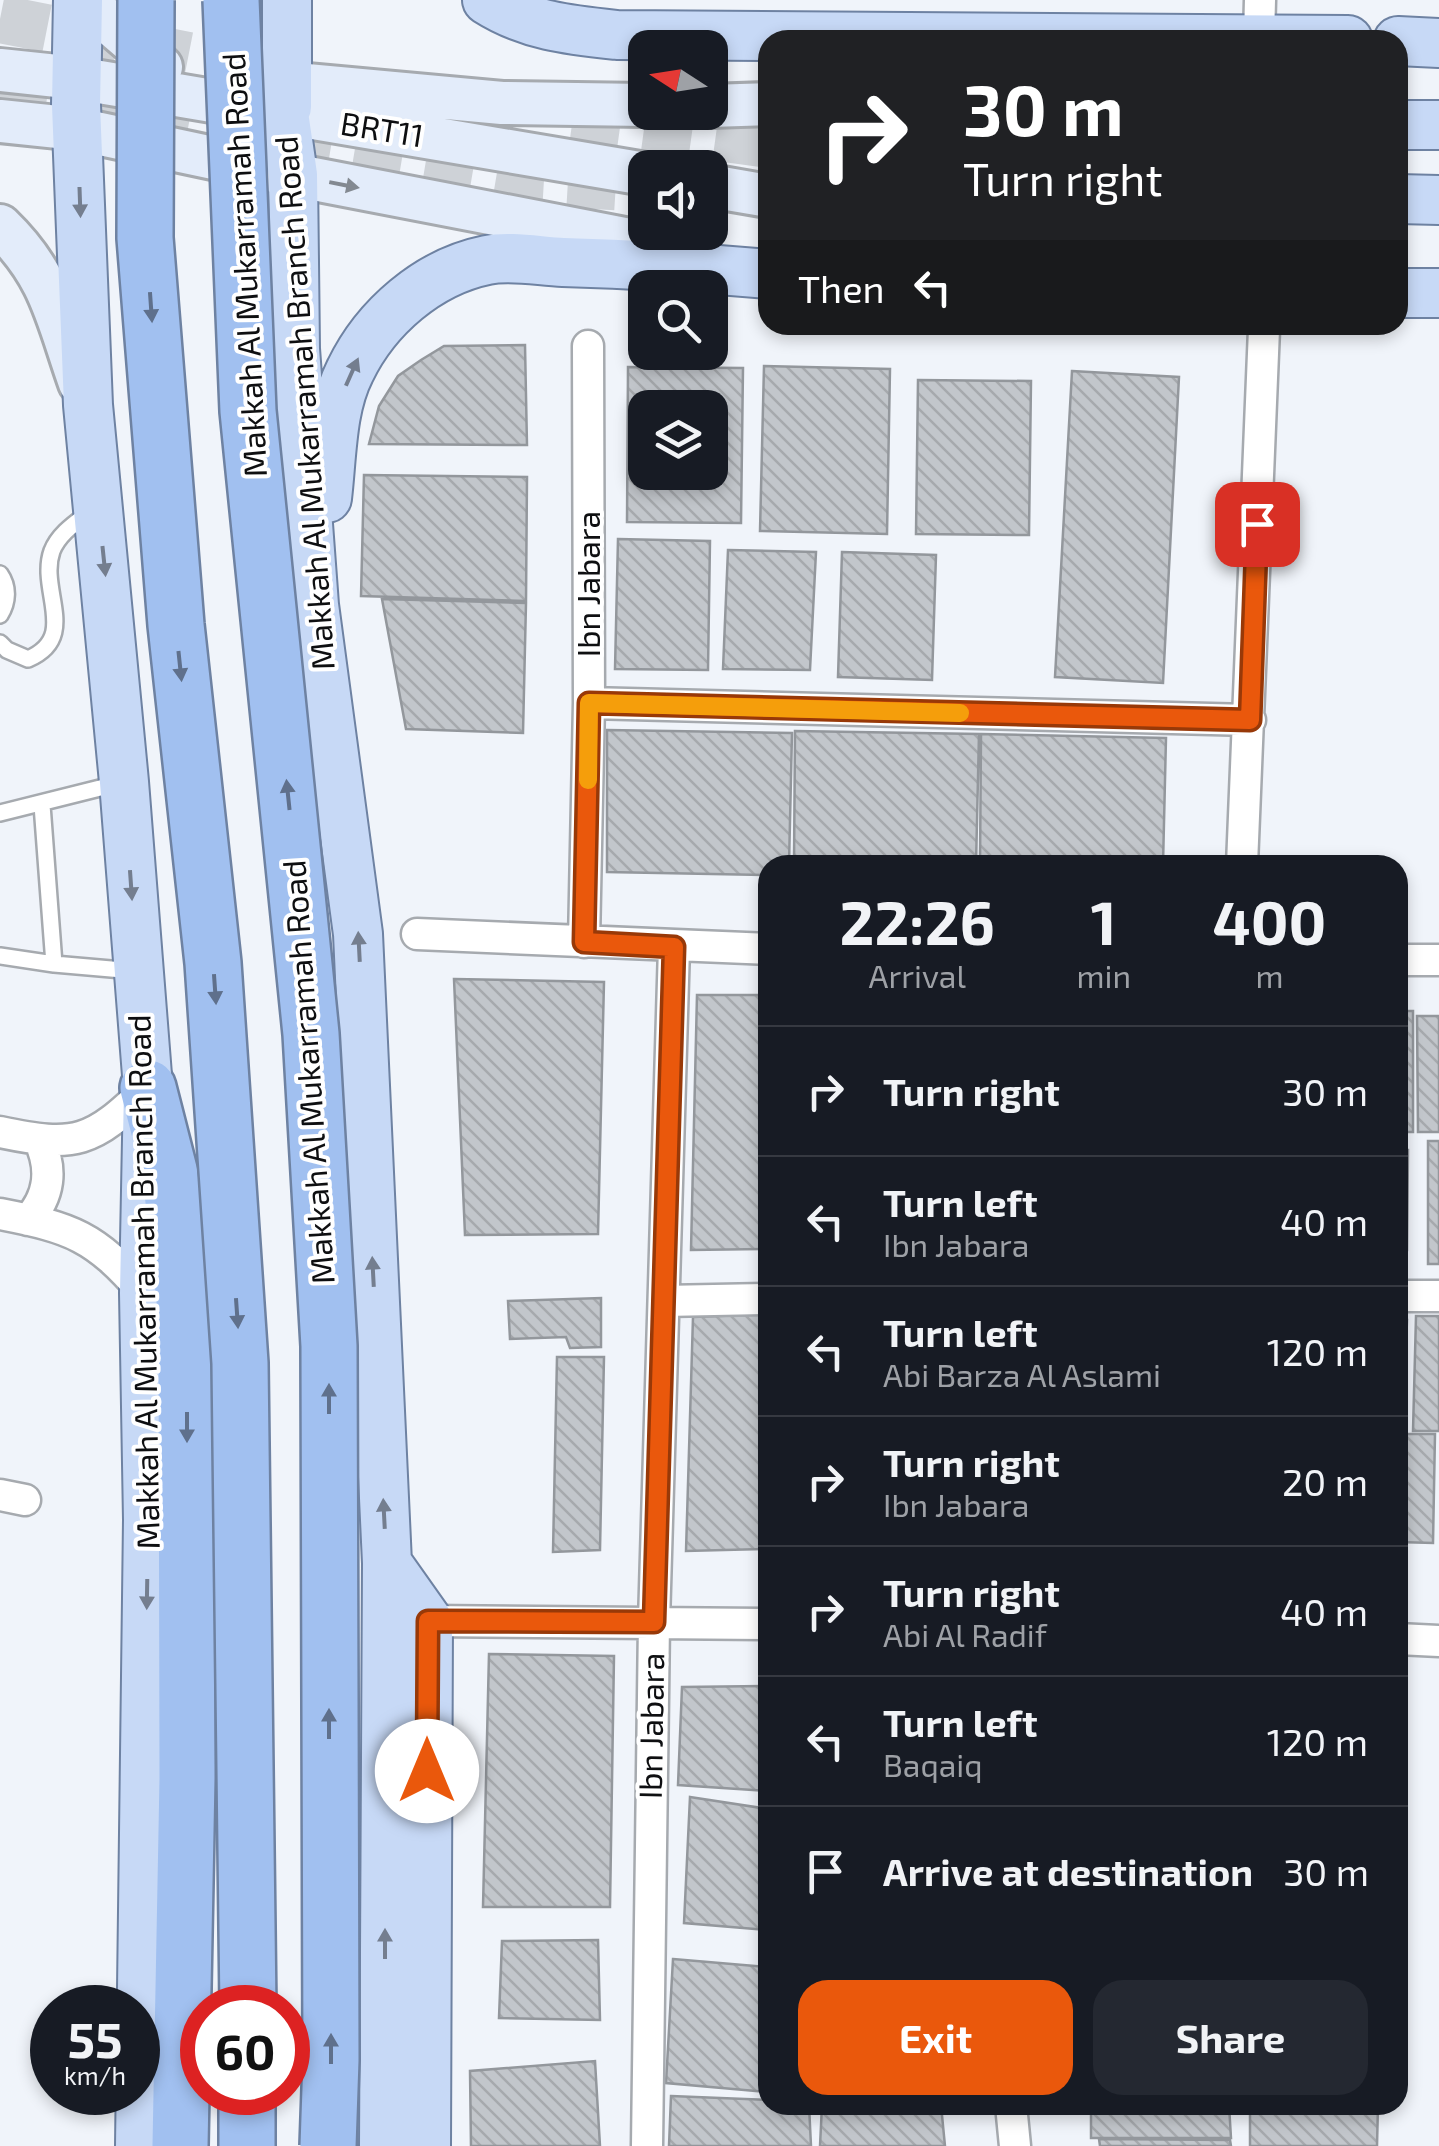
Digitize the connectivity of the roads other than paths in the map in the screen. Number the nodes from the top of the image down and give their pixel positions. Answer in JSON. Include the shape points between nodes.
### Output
{"nodes":[{"id":1,"x":80,"y":0,"type":"edge"},
{"id":2,"x":146,"y":0,"type":"edge"},
{"id":3,"x":231,"y":0,"type":"edge"},
{"id":4,"x":287,"y":0,"type":"edge"},
{"id":5,"x":486,"y":0,"type":"edge"},
{"id":6,"x":1257,"y":26,"type":"edge"},
{"id":7,"x":1025,"y":30,"type":"edge"},
{"id":8,"x":1283,"y":30,"type":"edge"},
{"id":9,"x":758,"y":35,"type":"edge"},
{"id":10,"x":1408,"y":42,"type":"edge"},
{"id":11,"x":1439,"y":42,"type":"edge"},
{"id":12,"x":0,"y":49,"type":"edge"},
{"id":13,"x":0,"y":70,"type":"edge"},
{"id":14,"x":76,"y":70,"type":"junction"},
{"id":15,"x":180,"y":85,"type":"junction"},
{"id":16,"x":286,"y":98,"type":"junction"},
{"id":17,"x":758,"y":104,"type":"edge"},
{"id":18,"x":628,"y":105,"type":"edge"},
{"id":19,"x":728,"y":105,"type":"edge"},
{"id":20,"x":0,"y":121,"type":"edge"},
{"id":21,"x":1408,"y":125,"type":"edge"},
{"id":22,"x":1439,"y":125,"type":"edge"},
{"id":23,"x":78,"y":129,"type":"junction"},
{"id":24,"x":628,"y":170,"type":"edge"},
{"id":25,"x":293,"y":175,"type":"junction"},
{"id":26,"x":728,"y":189,"type":"edge"},
{"id":27,"x":758,"y":194,"type":"edge"},
{"id":28,"x":1408,"y":199,"type":"edge"},
{"id":29,"x":1439,"y":200,"type":"edge"},
{"id":30,"x":0,"y":226,"type":"edge"},
{"id":31,"x":758,"y":268,"type":"edge"},
{"id":32,"x":758,"y":269,"type":"edge"},
{"id":33,"x":1439,"y":292,"type":"edge"},
{"id":34,"x":1408,"y":293,"type":"edge"},
{"id":35,"x":1264,"y":335,"type":"edge"},
{"id":36,"x":588,"y":346,"type":"dead end"},
{"id":37,"x":88,"y":405,"type":"junction"},
{"id":38,"x":98,"y":505,"type":"junction"},
{"id":39,"x":0,"y":574,"type":"edge"},
{"id":40,"x":314,"y":605,"type":"junction"},
{"id":41,"x":0,"y":616,"type":"edge"},
{"id":42,"x":0,"y":643,"type":"edge"},
{"id":43,"x":589,"y":703,"type":"junction"},
{"id":44,"x":1250,"y":720,"type":"junction"},
{"id":45,"x":124,"y":782,"type":"junction"},
{"id":46,"x":42,"y":805,"type":"junction"},
{"id":47,"x":0,"y":813,"type":"edge"},
{"id":48,"x":1243,"y":855,"type":"edge"},
{"id":49,"x":416,"y":934,"type":"dead end"},
{"id":50,"x":584,"y":942,"type":"junction"},
{"id":51,"x":674,"y":947,"type":"junction"},
{"id":52,"x":758,"y":949,"type":"edge"},
{"id":53,"x":0,"y":956,"type":"edge"},
{"id":54,"x":1408,"y":960,"type":"edge"},
{"id":55,"x":1439,"y":960,"type":"edge"},
{"id":56,"x":54,"y":964,"type":"junction"},
{"id":57,"x":138,"y":972,"type":"junction"},
{"id":58,"x":148,"y":1088,"type":"junction"},
{"id":59,"x":0,"y":1132,"type":"edge"},
{"id":60,"x":39,"y":1140,"type":"junction"},
{"id":61,"x":14,"y":1217,"type":"edge"},
{"id":62,"x":144,"y":1293,"type":"junction"},
{"id":63,"x":1408,"y":1296,"type":"edge"},
{"id":64,"x":1439,"y":1296,"type":"edge"},
{"id":65,"x":758,"y":1299,"type":"edge"},
{"id":66,"x":664,"y":1300,"type":"junction"},
{"id":67,"x":387,"y":1563,"type":"junction"},
{"id":68,"x":428,"y":1621,"type":"junction"},
{"id":69,"x":654,"y":1622,"type":"junction"},
{"id":70,"x":758,"y":1624,"type":"edge"},
{"id":71,"x":1408,"y":1639,"type":"edge"},
{"id":72,"x":1439,"y":1641,"type":"edge"},
{"id":73,"x":248,"y":1985,"type":"edge"},
{"id":74,"x":247,"y":2115,"type":"edge"},
{"id":75,"x":1012,"y":2115,"type":"edge"},
{"id":76,"x":140,"y":2146,"type":"edge"},
{"id":77,"x":180,"y":2146,"type":"edge"},
{"id":78,"x":247,"y":2146,"type":"edge"},
{"id":79,"x":328,"y":2146,"type":"edge"},
{"id":80,"x":384,"y":2146,"type":"edge"},
{"id":81,"x":426,"y":2146,"type":"edge"},
{"id":82,"x":647,"y":2146,"type":"edge"},
{"id":83,"x":1015,"y":2146,"type":"edge"}],
"edges":[{"from":1,"to":14,"type":"main road","name":"Makkah Al Mukarramah Branch Road"},
{"from":1,"to":15,"type":"main road"},
{"from":2,"to":73,"type":"highway","one_way":true,"bridge":true,"via":[[146,238],[176,624],[213,963],[240,1364]]},
{"from":79,"to":3,"type":"highway","name":"Makkah Al Mukarramah Road","one_way":true,"bridge":true,"via":[[329,1346],[311,1034],[248,411]]},
{"from":4,"to":16,"type":"main road","name":"Makkah Al Mukarramah Branch Road"},
{"from":5,"to":9,"type":"main road","via":[[556,29]]},
{"from":6,"to":7,"type":"main road"},
{"from":6,"to":8,"type":"main road"},
{"from":10,"to":11,"type":"main road"},
{"from":12,"to":14,"type":"main road","name":"BRT11"},
{"from":13,"to":14,"type":"main road","name":"BRT11"},
{"from":14,"to":15,"type":"main road","name":"BRT11"},
{"from":14,"to":23,"type":"main road","name":"Makkah Al Mukarramah Branch Road"},
{"from":15,"to":16,"type":"main road","name":"BRT11"},
{"from":15,"to":25,"type":"main road"},
{"from":16,"to":18,"type":"main road","name":"BRT11"},
{"from":16,"to":24,"type":"main road","name":"BRT11"},
{"from":16,"to":25,"type":"main road","name":"Makkah Al Mukarramah Branch Road"},
{"from":17,"to":19,"type":"main road"},
{"from":20,"to":23,"type":"main road"},
{"from":21,"to":22,"type":"main road"},
{"from":23,"to":25,"type":"main road"},
{"from":23,"to":37,"type":"main road","name":"Makkah Al Mukarramah Branch Road","one_way":true},
{"from":25,"to":31,"type":"main road","one_way":true},
{"from":25,"to":40,"type":"main road","name":"Makkah Al Mukarramah Branch Road","via":[[295,349]]},
{"from":26,"to":27,"type":"main road"},
{"from":28,"to":29,"type":"main road"},
{"from":30,"to":37,"type":"main road","via":[[48,288]]},
{"from":40,"to":32,"type":"main road","one_way":true,"via":[[336,418],[348,373],[410,295],[489,259]]},
{"from":33,"to":34,"type":"main road"},
{"from":35,"to":44,"type":"street"},
{"from":36,"to":43,"type":"street","name":"Ibn Jabara"},
{"from":37,"to":38,"type":"main road","name":"Makkah Al Mukarramah Branch Road"},
{"from":38,"to":42,"type":"lane","via":[[54,547],[51,644],[28,659]]},
{"from":38,"to":45,"type":"main road","name":"Makkah Al Mukarramah Branch Road","one_way":true},
{"from":39,"to":41,"type":"lane","via":[[7,591]]},
{"from":67,"to":40,"type":"main road","name":"Makkah Al Mukarramah Branch Road","one_way":true,"via":[[358,934]]},
{"from":43,"to":44,"type":"street"},
{"from":43,"to":50,"type":"street","name":"Ibn Jabara"},
{"from":44,"to":48,"type":"street"},
{"from":45,"to":46,"type":"lane"},
{"from":45,"to":57,"type":"main road","name":"Makkah Al Mukarramah Branch Road","one_way":true},
{"from":46,"to":47,"type":"lane"},
{"from":46,"to":56,"type":"lane"},
{"from":49,"to":50,"type":"street"},
{"from":50,"to":51,"type":"street"},
{"from":51,"to":52,"type":"street"},
{"from":51,"to":66,"type":"street","name":"Ibn Jabara"},
{"from":53,"to":56,"type":"lane"},
{"from":54,"to":55,"type":"street"},
{"from":56,"to":57,"type":"lane"},
{"from":57,"to":58,"type":"main road","name":"Makkah Al Mukarramah Branch Road"},
{"from":58,"to":60,"type":"street","via":[[94,1132],[70,1141]]},
{"from":58,"to":62,"type":"main road","name":"Makkah Al Mukarramah Branch Road"},
{"from":58,"to":77,"type":"highway","one_way":true,"via":[[170,1174],[186,1318]]},
{"from":59,"to":60,"type":"street"},
{"from":60,"to":61,"type":"street","via":[[49,1170],[44,1198]]},
{"from":61,"to":62,"type":"street","via":[[90,1240]]},
{"from":62,"to":76,"type":"main road","name":"Makkah Al Mukarramah Branch Road","one_way":true,"via":[[148,1520]]},
{"from":63,"to":64,"type":"street"},
{"from":65,"to":66,"type":"street"},
{"from":66,"to":69,"type":"street","name":"Ibn Jabara"},
{"from":67,"to":68,"type":"main road"},
{"from":80,"to":67,"type":"main road","name":"Makkah Al Mukarramah Branch Road","one_way":true},
{"from":68,"to":69,"type":"street"},
{"from":68,"to":81,"type":"main road"},
{"from":69,"to":70,"type":"street"},
{"from":69,"to":82,"type":"street","name":"Ibn Jabara"},
{"from":71,"to":72,"type":"street"},
{"from":74,"to":78,"type":"highway"},
{"from":75,"to":83,"type":"street"}]}
